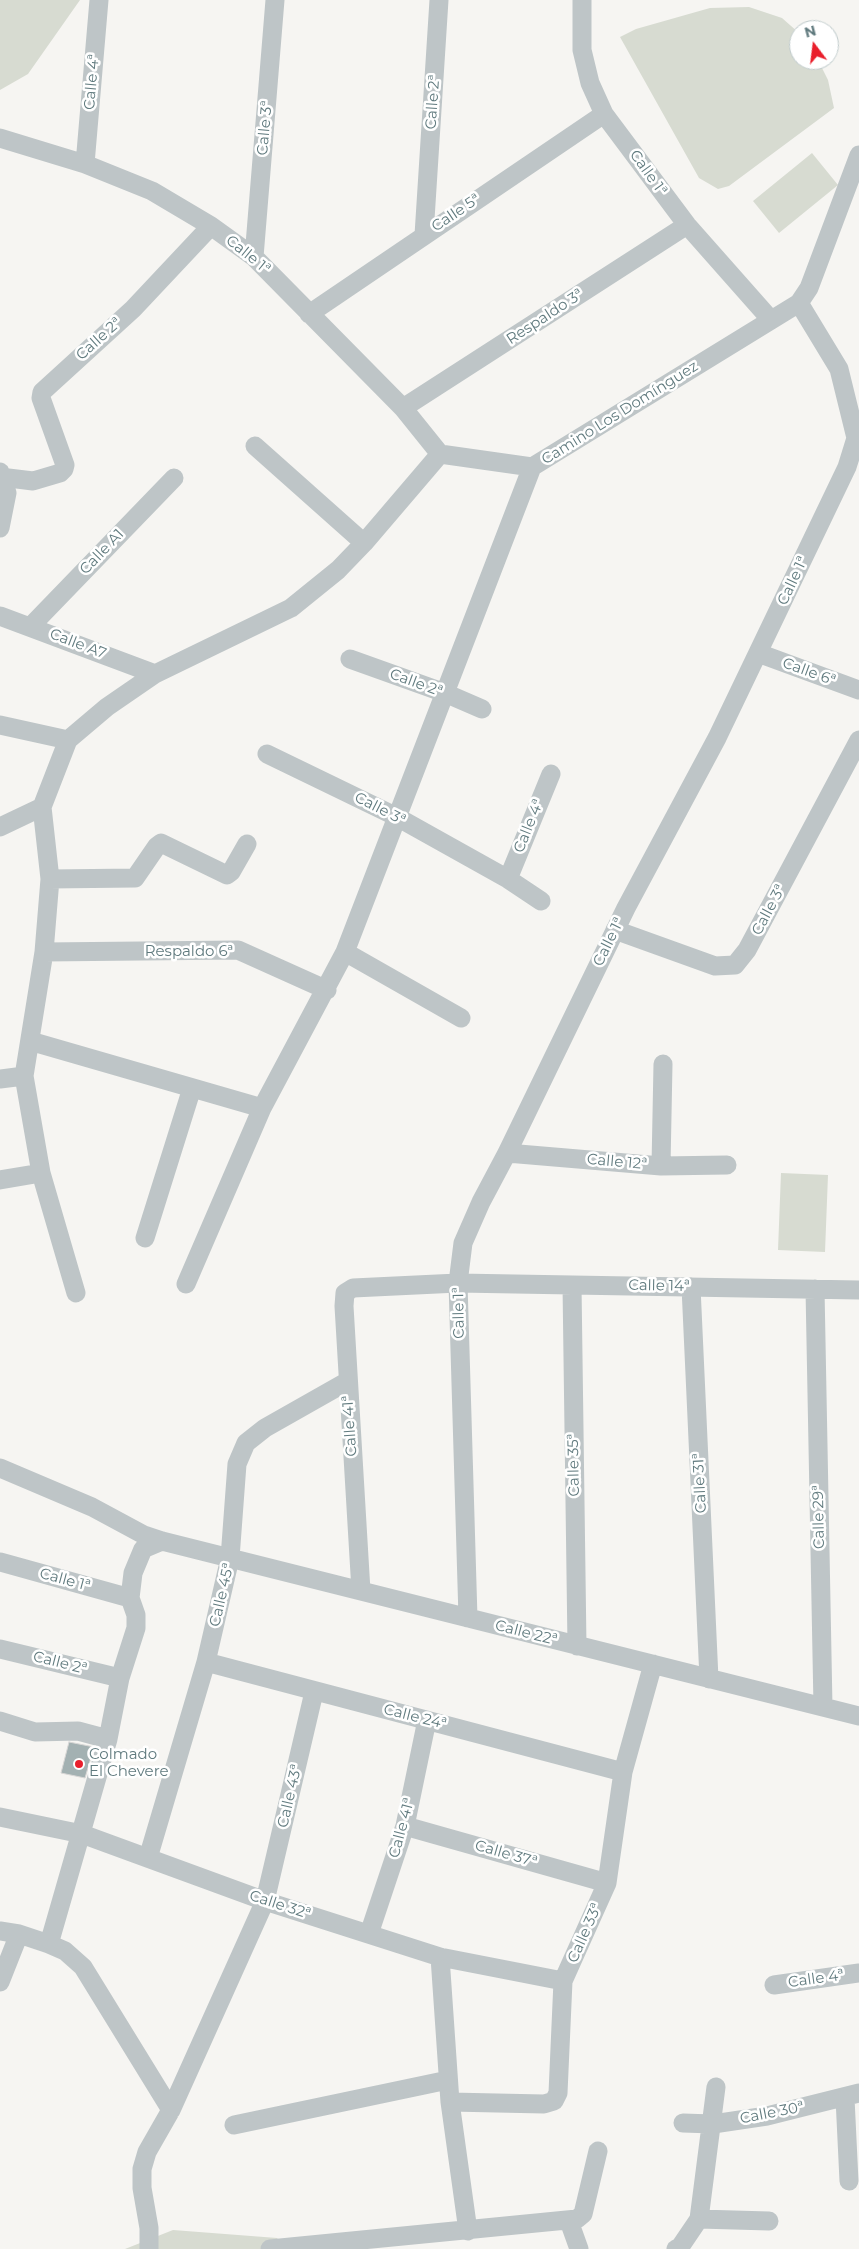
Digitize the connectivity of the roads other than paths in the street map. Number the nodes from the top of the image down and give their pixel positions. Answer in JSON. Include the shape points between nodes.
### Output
{"nodes":[{"id":1,"x":99,"y":0,"type":"edge"},
{"id":2,"x":275,"y":0,"type":"edge"},
{"id":3,"x":439,"y":0,"type":"edge"},
{"id":4,"x":582,"y":0,"type":"edge"},
{"id":5,"x":604,"y":114,"type":"junction"},
{"id":6,"x":0,"y":138,"type":"edge"},
{"id":7,"x":859,"y":154,"type":"edge"},
{"id":8,"x":85,"y":164,"type":"junction"},
{"id":9,"x":687,"y":225,"type":"junction"},
{"id":10,"x":211,"y":226,"type":"junction"},
{"id":11,"x":424,"y":235,"type":"junction"},
{"id":12,"x":254,"y":257,"type":"junction"},
{"id":13,"x":799,"y":303,"type":"junction"},
{"id":14,"x":309,"y":314,"type":"junction"},
{"id":15,"x":771,"y":320,"type":"junction"},
{"id":16,"x":403,"y":408,"type":"junction"},
{"id":17,"x":858,"y":438,"type":"edge"},
{"id":18,"x":255,"y":446,"type":"dead end"},
{"id":19,"x":440,"y":454,"type":"junction"},
{"id":20,"x":532,"y":467,"type":"junction"},
{"id":21,"x":0,"y":475,"type":"edge"},
{"id":22,"x":174,"y":478,"type":"dead end"},
{"id":23,"x":0,"y":528,"type":"edge"},
{"id":24,"x":364,"y":543,"type":"junction"},
{"id":25,"x":0,"y":616,"type":"edge"},
{"id":26,"x":30,"y":627,"type":"junction"},
{"id":27,"x":758,"y":654,"type":"junction"},
{"id":28,"x":350,"y":659,"type":"dead end"},
{"id":29,"x":155,"y":674,"type":"junction"},
{"id":30,"x":859,"y":690,"type":"edge"},
{"id":31,"x":445,"y":693,"type":"junction"},
{"id":32,"x":482,"y":709,"type":"dead end"},
{"id":33,"x":0,"y":725,"type":"edge"},
{"id":34,"x":68,"y":740,"type":"junction"},
{"id":35,"x":859,"y":740,"type":"edge"},
{"id":36,"x":268,"y":754,"type":"dead end"},
{"id":37,"x":551,"y":774,"type":"dead end"},
{"id":38,"x":42,"y":807,"type":"junction"},
{"id":39,"x":397,"y":817,"type":"junction"},
{"id":40,"x":0,"y":828,"type":"edge"},
{"id":41,"x":247,"y":844,"type":"dead end"},
{"id":42,"x":50,"y":878,"type":"junction"},
{"id":43,"x":508,"y":879,"type":"junction"},
{"id":44,"x":541,"y":901,"type":"dead end"},
{"id":45,"x":615,"y":930,"type":"junction"},
{"id":46,"x":44,"y":952,"type":"junction"},
{"id":47,"x":345,"y":952,"type":"junction"},
{"id":48,"x":326,"y":990,"type":"junction"},
{"id":49,"x":461,"y":1018,"type":"dead end"},
{"id":50,"x":30,"y":1041,"type":"junction"},
{"id":51,"x":663,"y":1064,"type":"dead end"},
{"id":52,"x":24,"y":1076,"type":"junction"},
{"id":53,"x":0,"y":1079,"type":"edge"},
{"id":54,"x":192,"y":1088,"type":"junction"},
{"id":55,"x":262,"y":1108,"type":"junction"},
{"id":56,"x":508,"y":1153,"type":"junction"},
{"id":57,"x":727,"y":1165,"type":"dead end"},
{"id":58,"x":661,"y":1166,"type":"junction"},
{"id":59,"x":41,"y":1173,"type":"junction"},
{"id":60,"x":0,"y":1180,"type":"edge"},
{"id":61,"x":144,"y":1238,"type":"dead end"},
{"id":62,"x":458,"y":1283,"type":"junction"},
{"id":63,"x":186,"y":1284,"type":"dead end"},
{"id":64,"x":572,"y":1285,"type":"junction"},
{"id":65,"x":691,"y":1287,"type":"junction"},
{"id":66,"x":815,"y":1289,"type":"junction"},
{"id":67,"x":859,"y":1290,"type":"edge"},
{"id":68,"x":76,"y":1293,"type":"dead end"},
{"id":69,"x":348,"y":1381,"type":"junction"},
{"id":70,"x":0,"y":1468,"type":"edge"},
{"id":71,"x":162,"y":1541,"type":"junction"},
{"id":72,"x":230,"y":1558,"type":"junction"},
{"id":73,"x":0,"y":1562,"type":"edge"},
{"id":74,"x":361,"y":1591,"type":"junction"},
{"id":75,"x":130,"y":1598,"type":"junction"},
{"id":76,"x":468,"y":1618,"type":"junction"},
{"id":77,"x":578,"y":1646,"type":"junction"},
{"id":78,"x":0,"y":1648,"type":"edge"},
{"id":79,"x":206,"y":1662,"type":"junction"},
{"id":80,"x":653,"y":1664,"type":"junction"},
{"id":81,"x":120,"y":1678,"type":"junction"},
{"id":82,"x":710,"y":1679,"type":"junction"},
{"id":83,"x":314,"y":1692,"type":"junction"},
{"id":84,"x":823,"y":1707,"type":"junction"},
{"id":85,"x":859,"y":1716,"type":"edge"},
{"id":86,"x":427,"y":1720,"type":"junction"},
{"id":87,"x":0,"y":1721,"type":"edge"},
{"id":88,"x":108,"y":1740,"type":"junction"},
{"id":89,"x":623,"y":1772,"type":"junction"},
{"id":90,"x":0,"y":1817,"type":"edge"},
{"id":91,"x":405,"y":1826,"type":"junction"},
{"id":92,"x":82,"y":1834,"type":"junction"},
{"id":93,"x":148,"y":1858,"type":"junction"},
{"id":94,"x":607,"y":1882,"type":"junction"},
{"id":95,"x":265,"y":1901,"type":"junction"},
{"id":96,"x":0,"y":1931,"type":"edge"},
{"id":97,"x":19,"y":1934,"type":"junction"},
{"id":98,"x":369,"y":1934,"type":"junction"},
{"id":99,"x":49,"y":1944,"type":"junction"},
{"id":100,"x":440,"y":1957,"type":"junction"},
{"id":101,"x":859,"y":1972,"type":"edge"},
{"id":102,"x":563,"y":1981,"type":"junction"},
{"id":103,"x":0,"y":1982,"type":"edge"},
{"id":104,"x":774,"y":1985,"type":"dead end"},
{"id":105,"x":448,"y":2080,"type":"junction"},
{"id":106,"x":716,"y":2087,"type":"dead end"},
{"id":107,"x":852,"y":2096,"type":"edge"},
{"id":108,"x":450,"y":2102,"type":"junction"},
{"id":109,"x":171,"y":2110,"type":"junction"},
{"id":110,"x":683,"y":2124,"type":"dead end"},
{"id":111,"x":713,"y":2124,"type":"junction"},
{"id":112,"x":234,"y":2125,"type":"dead end"},
{"id":113,"x":598,"y":2151,"type":"dead end"},
{"id":114,"x":849,"y":2181,"type":"dead end"},
{"id":115,"x":699,"y":2219,"type":"junction"},
{"id":116,"x":768,"y":2220,"type":"dead end"},
{"id":117,"x":569,"y":2221,"type":"junction"},
{"id":118,"x":468,"y":2231,"type":"junction"},
{"id":119,"x":149,"y":2249,"type":"edge"},
{"id":120,"x":270,"y":2249,"type":"edge"},
{"id":121,"x":579,"y":2249,"type":"edge"},
{"id":122,"x":676,"y":2249,"type":"edge"}],
"edges":[{"from":1,"to":8,"type":"street","name":"Calle 4ª"},
{"from":2,"to":12,"type":"street","name":"Calle 3ª"},
{"from":3,"to":11,"type":"street","name":"Calle 2ª"},
{"from":4,"to":5,"type":"street","name":"Calle 1ª","via":[[582,50],[590,83]]},
{"from":5,"to":9,"type":"street","name":"Calle 1ª"},
{"from":5,"to":11,"type":"street","name":"Calle 5ª"},
{"from":6,"to":8,"type":"street","name":"Calle 1ª"},
{"from":7,"to":13,"type":"street","name":"Camino Los Domínguez","via":[[809,288]]},
{"from":8,"to":10,"type":"street","name":"Calle 1ª","via":[[152,191]]},
{"from":9,"to":15,"type":"street","name":"Calle 1ª"},
{"from":9,"to":16,"type":"street","name":"Respaldo 3ª"},
{"from":10,"to":12,"type":"street","name":"Calle 1ª"},
{"from":10,"to":21,"type":"street","name":"Calle 2ª","via":[[133,309],[42,392],[41,398],[64,469],[33,481]]},
{"from":11,"to":14,"type":"street","name":"Calle 5ª"},
{"from":12,"to":14,"type":"street","name":"Calle 1ª"},
{"from":13,"to":15,"type":"street","name":"Camino Los Domínguez"},
{"from":13,"to":17,"type":"street","name":"Calle 1ª","via":[[838,369]]},
{"from":14,"to":16,"type":"street","name":"Calle 1ª"},
{"from":15,"to":20,"type":"street","name":"Camino Los Domínguez"},
{"from":16,"to":19,"type":"street","name":"Calle 1ª"},
{"from":17,"to":27,"type":"street","name":"Calle 1ª"},
{"from":18,"to":24,"type":"street"},
{"from":19,"to":20,"type":"street","name":"Camino Los Domínguez"},
{"from":19,"to":24,"type":"street"},
{"from":20,"to":31,"type":"street"},
{"from":21,"to":23,"type":"street","via":[[7,493]]},
{"from":22,"to":26,"type":"street","name":"Calle A1"},
{"from":24,"to":29,"type":"street","via":[[338,570],[291,608]]},
{"from":25,"to":26,"type":"street","name":"Calle A7"},
{"from":26,"to":29,"type":"street","name":"Calle A7"},
{"from":27,"to":30,"type":"street","name":"Calle 6ª"},
{"from":27,"to":45,"type":"street","name":"Calle 1ª"},
{"from":28,"to":31,"type":"street","name":"Calle 2ª"},
{"from":29,"to":34,"type":"street","via":[[107,707]]},
{"from":31,"to":32,"type":"street","name":"Calle 2ª"},
{"from":31,"to":39,"type":"street"},
{"from":33,"to":34,"type":"street"},
{"from":34,"to":38,"type":"street"},
{"from":35,"to":45,"type":"street","name":"Calle 3ª","via":[[736,966],[715,966]]},
{"from":36,"to":39,"type":"street","name":"Calle 3ª"},
{"from":37,"to":43,"type":"street","name":"Calle 4ª"},
{"from":38,"to":40,"type":"street"},
{"from":38,"to":42,"type":"street"},
{"from":39,"to":43,"type":"street","name":"Calle 3ª"},
{"from":39,"to":47,"type":"street"},
{"from":41,"to":42,"type":"street","via":[[227,875],[161,844],[135,878]]},
{"from":42,"to":46,"type":"street"},
{"from":43,"to":44,"type":"street","name":"Calle 3ª"},
{"from":45,"to":56,"type":"street","name":"Calle 1ª"},
{"from":46,"to":48,"type":"street","name":"Respaldo 6ª","via":[[238,950]]},
{"from":46,"to":50,"type":"street"},
{"from":47,"to":48,"type":"street"},
{"from":47,"to":49,"type":"street"},
{"from":48,"to":55,"type":"street"},
{"from":50,"to":52,"type":"street"},
{"from":50,"to":54,"type":"street"},
{"from":51,"to":58,"type":"street"},
{"from":52,"to":53,"type":"street"},
{"from":52,"to":59,"type":"street"},
{"from":54,"to":55,"type":"street"},
{"from":54,"to":61,"type":"street"},
{"from":55,"to":63,"type":"street"},
{"from":56,"to":58,"type":"street","name":"Calle 12ª"},
{"from":56,"to":62,"type":"street","name":"Calle 1ª","via":[[480,1202],[463,1243]]},
{"from":57,"to":58,"type":"street","name":"Calle 12ª"},
{"from":59,"to":60,"type":"street"},
{"from":59,"to":68,"type":"street"},
{"from":62,"to":64,"type":"street","name":"Calle 14ª"},
{"from":62,"to":69,"type":"street","name":"Calle 41ª","via":[[353,1288],[345,1293]]},
{"from":62,"to":76,"type":"street","name":"Calle 1ª"},
{"from":64,"to":65,"type":"street","name":"Calle 14ª"},
{"from":64,"to":77,"type":"street","name":"Calle 35ª"},
{"from":65,"to":66,"type":"street","name":"Calle 14ª"},
{"from":65,"to":82,"type":"street","name":"Calle 31ª"},
{"from":66,"to":67,"type":"street","name":"Calle 14ª"},
{"from":66,"to":84,"type":"street","name":"Calle 29ª"},
{"from":69,"to":72,"type":"street","name":"Calle 45ª","via":[[265,1428],[246,1443],[237,1464]]},
{"from":69,"to":74,"type":"street","name":"Calle 41ª"},
{"from":70,"to":71,"type":"street","name":"Calle 22ª"},
{"from":71,"to":72,"type":"street","name":"Calle 22ª"},
{"from":71,"to":75,"type":"street","via":[[143,1549],[132,1573]]},
{"from":72,"to":74,"type":"street","name":"Calle 22ª"},
{"from":72,"to":79,"type":"street","name":"Calle 45ª"},
{"from":73,"to":75,"type":"street","name":"Calle 1ª"},
{"from":74,"to":76,"type":"street","name":"Calle 22ª"},
{"from":75,"to":81,"type":"street","via":[[136,1615],[136,1628]]},
{"from":76,"to":77,"type":"street","name":"Calle 22ª"},
{"from":77,"to":80,"type":"street","name":"Calle 22ª"},
{"from":78,"to":81,"type":"street","name":"Calle 2ª"},
{"from":79,"to":83,"type":"street","name":"Calle 24ª"},
{"from":79,"to":93,"type":"street","name":"Calle 45ª"},
{"from":80,"to":82,"type":"street","name":"Calle 22ª"},
{"from":80,"to":89,"type":"street","name":"Calle 33ª"},
{"from":81,"to":88,"type":"street"},
{"from":82,"to":84,"type":"street","name":"Calle 22ª"},
{"from":83,"to":86,"type":"street","name":"Calle 24ª"},
{"from":83,"to":95,"type":"street","name":"Calle 43ª"},
{"from":84,"to":85,"type":"street"},
{"from":86,"to":89,"type":"street","name":"Calle 24ª"},
{"from":86,"to":91,"type":"street","name":"Calle 41ª"},
{"from":87,"to":88,"type":"street","via":[[36,1732],[78,1731]]},
{"from":88,"to":92,"type":"street"},
{"from":89,"to":94,"type":"street","name":"Calle 33ª"},
{"from":90,"to":92,"type":"street","name":"Calle 32ª"},
{"from":91,"to":94,"type":"street","name":"Calle 37ª"},
{"from":91,"to":98,"type":"street","name":"Calle 41ª"},
{"from":92,"to":93,"type":"street","name":"Calle 32ª"},
{"from":92,"to":99,"type":"street"},
{"from":93,"to":95,"type":"street","name":"Calle 32ª"},
{"from":94,"to":102,"type":"street","name":"Calle 33ª"},
{"from":95,"to":98,"type":"street","name":"Calle 32ª"},
{"from":95,"to":109,"type":"street","name":"Calle 43ª"},
{"from":96,"to":97,"type":"street"},
{"from":97,"to":99,"type":"street"},
{"from":97,"to":103,"type":"street"},
{"from":98,"to":100,"type":"street","name":"Calle 32ª"},
{"from":99,"to":109,"type":"street","via":[[65,1951],[83,1966]]},
{"from":100,"to":102,"type":"street","name":"Calle 32ª"},
{"from":100,"to":105,"type":"street"},
{"from":101,"to":104,"type":"street","name":"Calle 4ª"},
{"from":102,"to":108,"type":"street","name":"Calle 33ª","via":[[558,2093],[554,2101],[544,2104]]},
{"from":105,"to":108,"type":"street"},
{"from":105,"to":112,"type":"street"},
{"from":106,"to":111,"type":"street"},
{"from":107,"to":111,"type":"street","name":"Calle 30ª","via":[[767,2116]]},
{"from":107,"to":114,"type":"street"},
{"from":108,"to":118,"type":"street"},
{"from":109,"to":119,"type":"street","name":"Calle 43ª","via":[[147,2152],[142,2169]]},
{"from":110,"to":111,"type":"street","name":"Calle 30ª"},
{"from":111,"to":115,"type":"street"},
{"from":113,"to":117,"type":"street","via":[[583,2214],[577,2220]]},
{"from":115,"to":116,"type":"street"},
{"from":115,"to":122,"type":"street"},
{"from":117,"to":118,"type":"street"},
{"from":117,"to":121,"type":"street"},
{"from":118,"to":120,"type":"street"}]}
